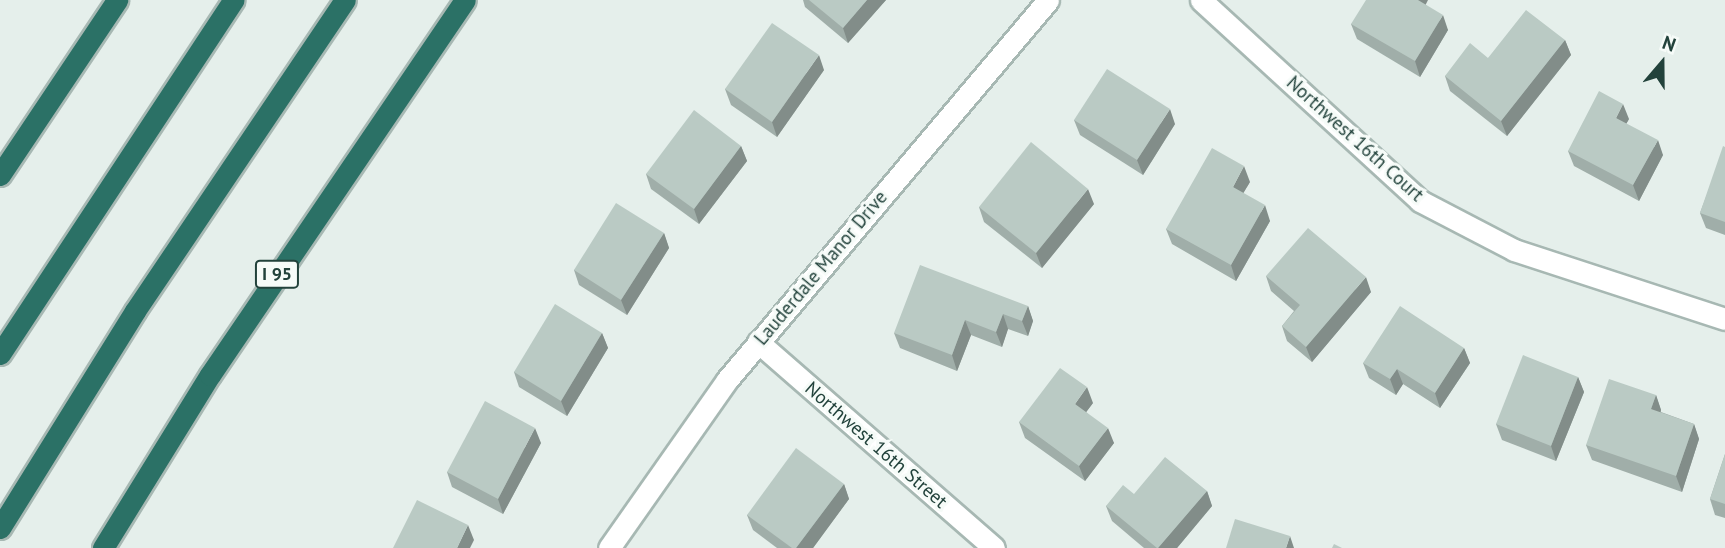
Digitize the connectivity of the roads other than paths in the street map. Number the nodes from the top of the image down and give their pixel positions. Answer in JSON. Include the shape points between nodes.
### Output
{"nodes":[{"id":1,"x":117,"y":0,"type":"edge"},
{"id":2,"x":233,"y":0,"type":"edge"},
{"id":3,"x":345,"y":0,"type":"edge"},
{"id":4,"x":465,"y":0,"type":"edge"},
{"id":5,"x":1048,"y":0,"type":"edge"},
{"id":6,"x":1201,"y":0,"type":"edge"},
{"id":7,"x":0,"y":175,"type":"edge"},
{"id":8,"x":1725,"y":319,"type":"edge"},
{"id":9,"x":758,"y":342,"type":"junction"},
{"id":10,"x":0,"y":354,"type":"edge"},
{"id":11,"x":0,"y":528,"type":"edge"},
{"id":12,"x":103,"y":548,"type":"edge"},
{"id":13,"x":609,"y":548,"type":"edge"},
{"id":14,"x":994,"y":548,"type":"edge"}],
"edges":[{"from":1,"to":7,"type":"highway"},
{"from":2,"to":10,"type":"highway"},
{"from":3,"to":11,"type":"highway","via":[[135,311]]},
{"from":4,"to":12,"type":"highway","number":"I 95","via":[[210,374]]},
{"from":5,"to":9,"type":"street","name":"Lauderdale Manor Drive"},
{"from":6,"to":8,"type":"street","name":"Northwest 16th Court","via":[[1420,201],[1514,250]]},
{"from":9,"to":13,"type":"street","name":"Lauderdale Manor Drive"},
{"from":9,"to":14,"type":"street","name":"Northwest 16th Street"}]}
